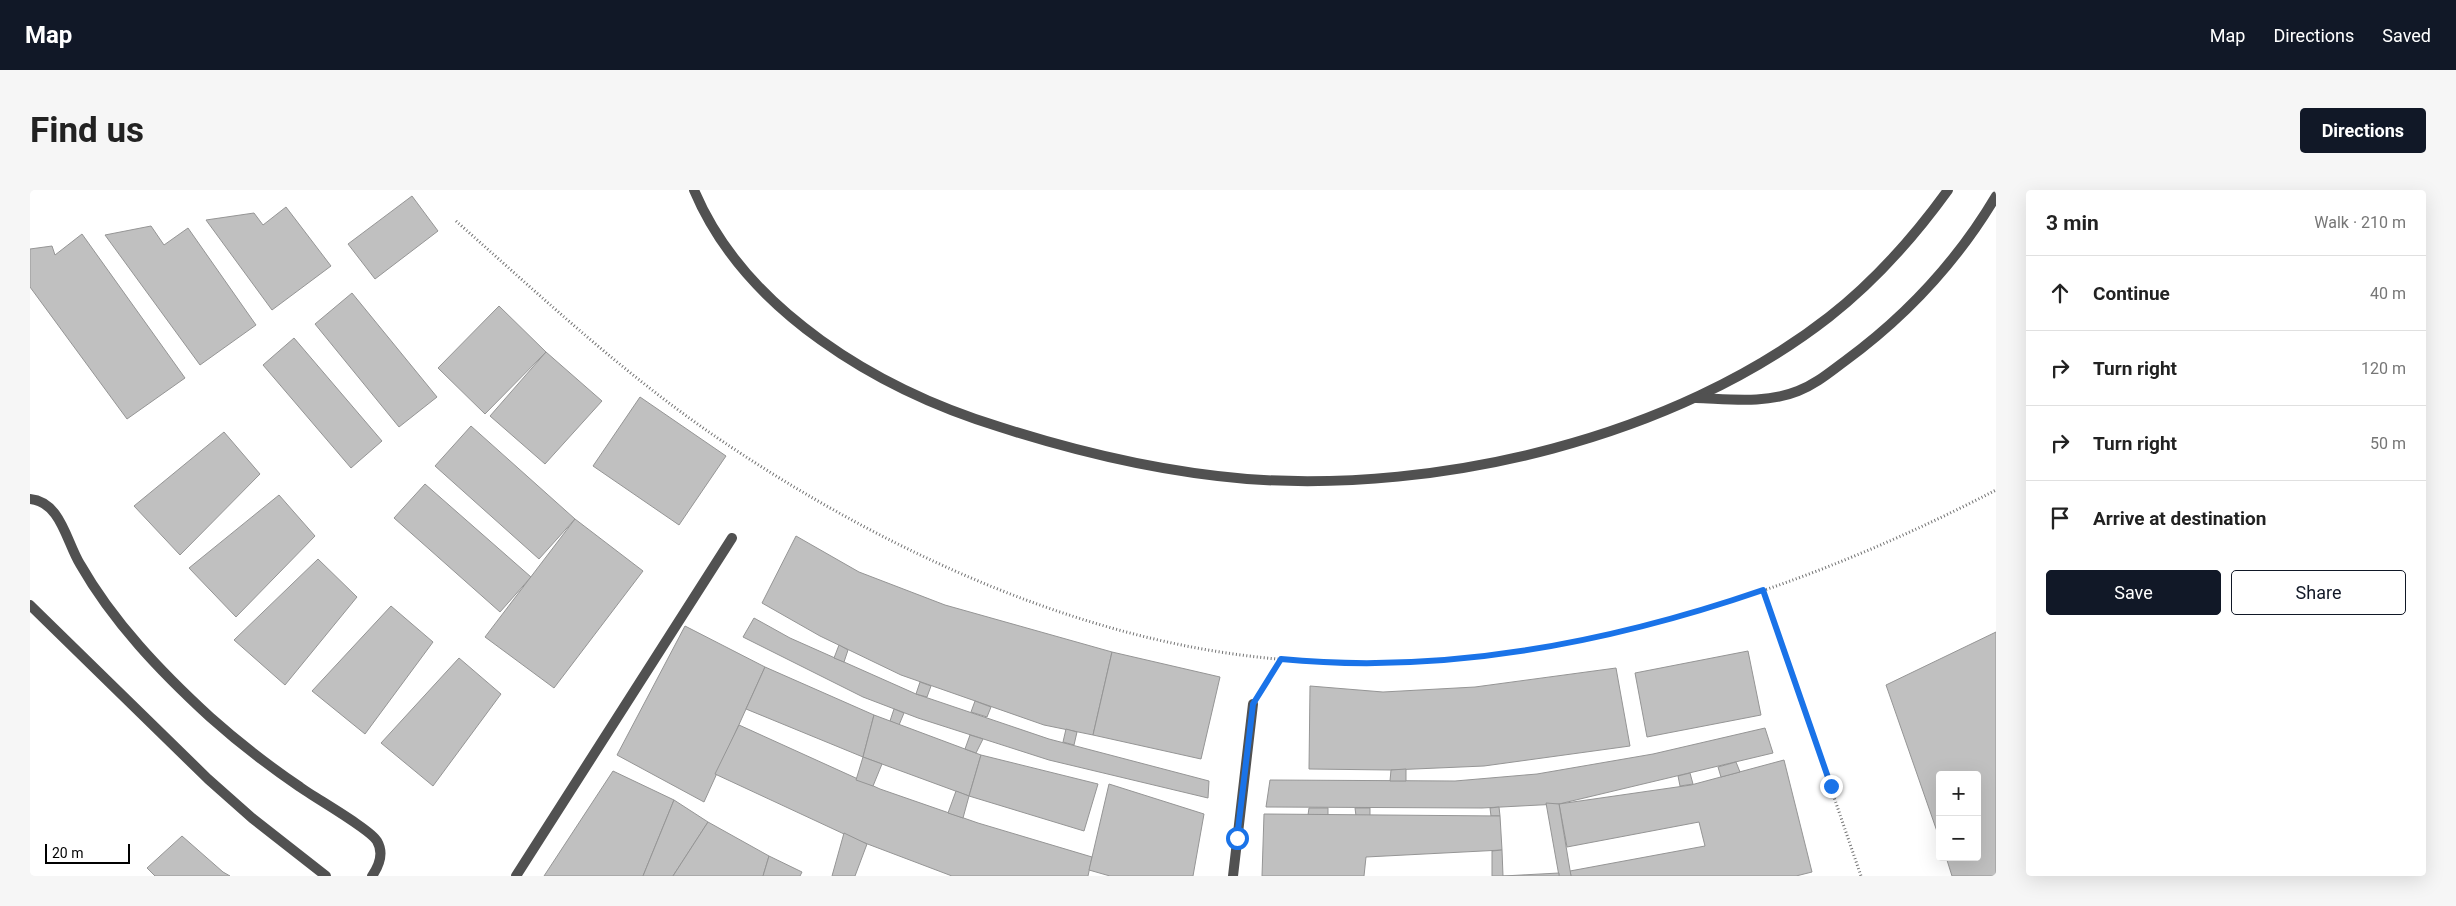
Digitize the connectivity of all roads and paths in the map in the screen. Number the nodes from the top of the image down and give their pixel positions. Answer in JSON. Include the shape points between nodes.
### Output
{"nodes":[{"id":1,"x":694,"y":190,"type":"edge"},
{"id":2,"x":1948,"y":190,"type":"edge"},
{"id":3,"x":1996,"y":196,"type":"edge"},
{"id":4,"x":456,"y":221,"type":"dead end"},
{"id":5,"x":1692,"y":398,"type":"junction"},
{"id":6,"x":1996,"y":490,"type":"edge"},
{"id":7,"x":30,"y":499,"type":"edge"},
{"id":8,"x":732,"y":538,"type":"dead end"},
{"id":9,"x":1763,"y":590,"type":"junction"},
{"id":10,"x":30,"y":605,"type":"edge"},
{"id":11,"x":1281,"y":659,"type":"junction"},
{"id":12,"x":1253,"y":704,"type":"joint"},
{"id":13,"x":326,"y":876,"type":"edge"},
{"id":14,"x":372,"y":876,"type":"edge"},
{"id":15,"x":516,"y":876,"type":"edge"},
{"id":16,"x":1233,"y":876,"type":"edge"},
{"id":17,"x":1861,"y":876,"type":"edge"}],
"edges":[{"from":1,"to":5,"type":"lane","via":[[734,262],[806,328],[857,363],[910,393],[967,417],[1080,452],[1136,464],[1249,479],[1363,479],[1419,474],[1531,454],[1640,420]]},
{"from":2,"to":5,"type":"lane","via":[[1898,253],[1830,316],[1792,344]]},
{"from":3,"to":5,"type":"lane","via":[[1966,241],[1904,311],[1870,342],[1817,382],[1777,397]]},
{"from":4,"to":11,"type":"path","via":[[600,349],[662,398],[725,443],[860,524],[930,558],[1060,612],[1180,645]]},
{"from":6,"to":9,"type":"path","via":[[1886,544]]},
{"from":7,"to":14,"type":"lane","via":[[48,505],[56,513],[80,566],[120,623],[210,716],[298,786],[372,834],[381,852],[380,862]]},
{"from":8,"to":15,"type":"lane"},
{"from":9,"to":11,"type":"path","via":[[1652,623],[1571,642],[1498,654],[1428,662],[1365,664]]},
{"from":9,"to":17,"type":"path"},
{"from":10,"to":13,"type":"lane","via":[[201,772],[252,818]]},
{"from":11,"to":12,"type":"path"},
{"from":12,"to":16,"type":"lane"}]}
